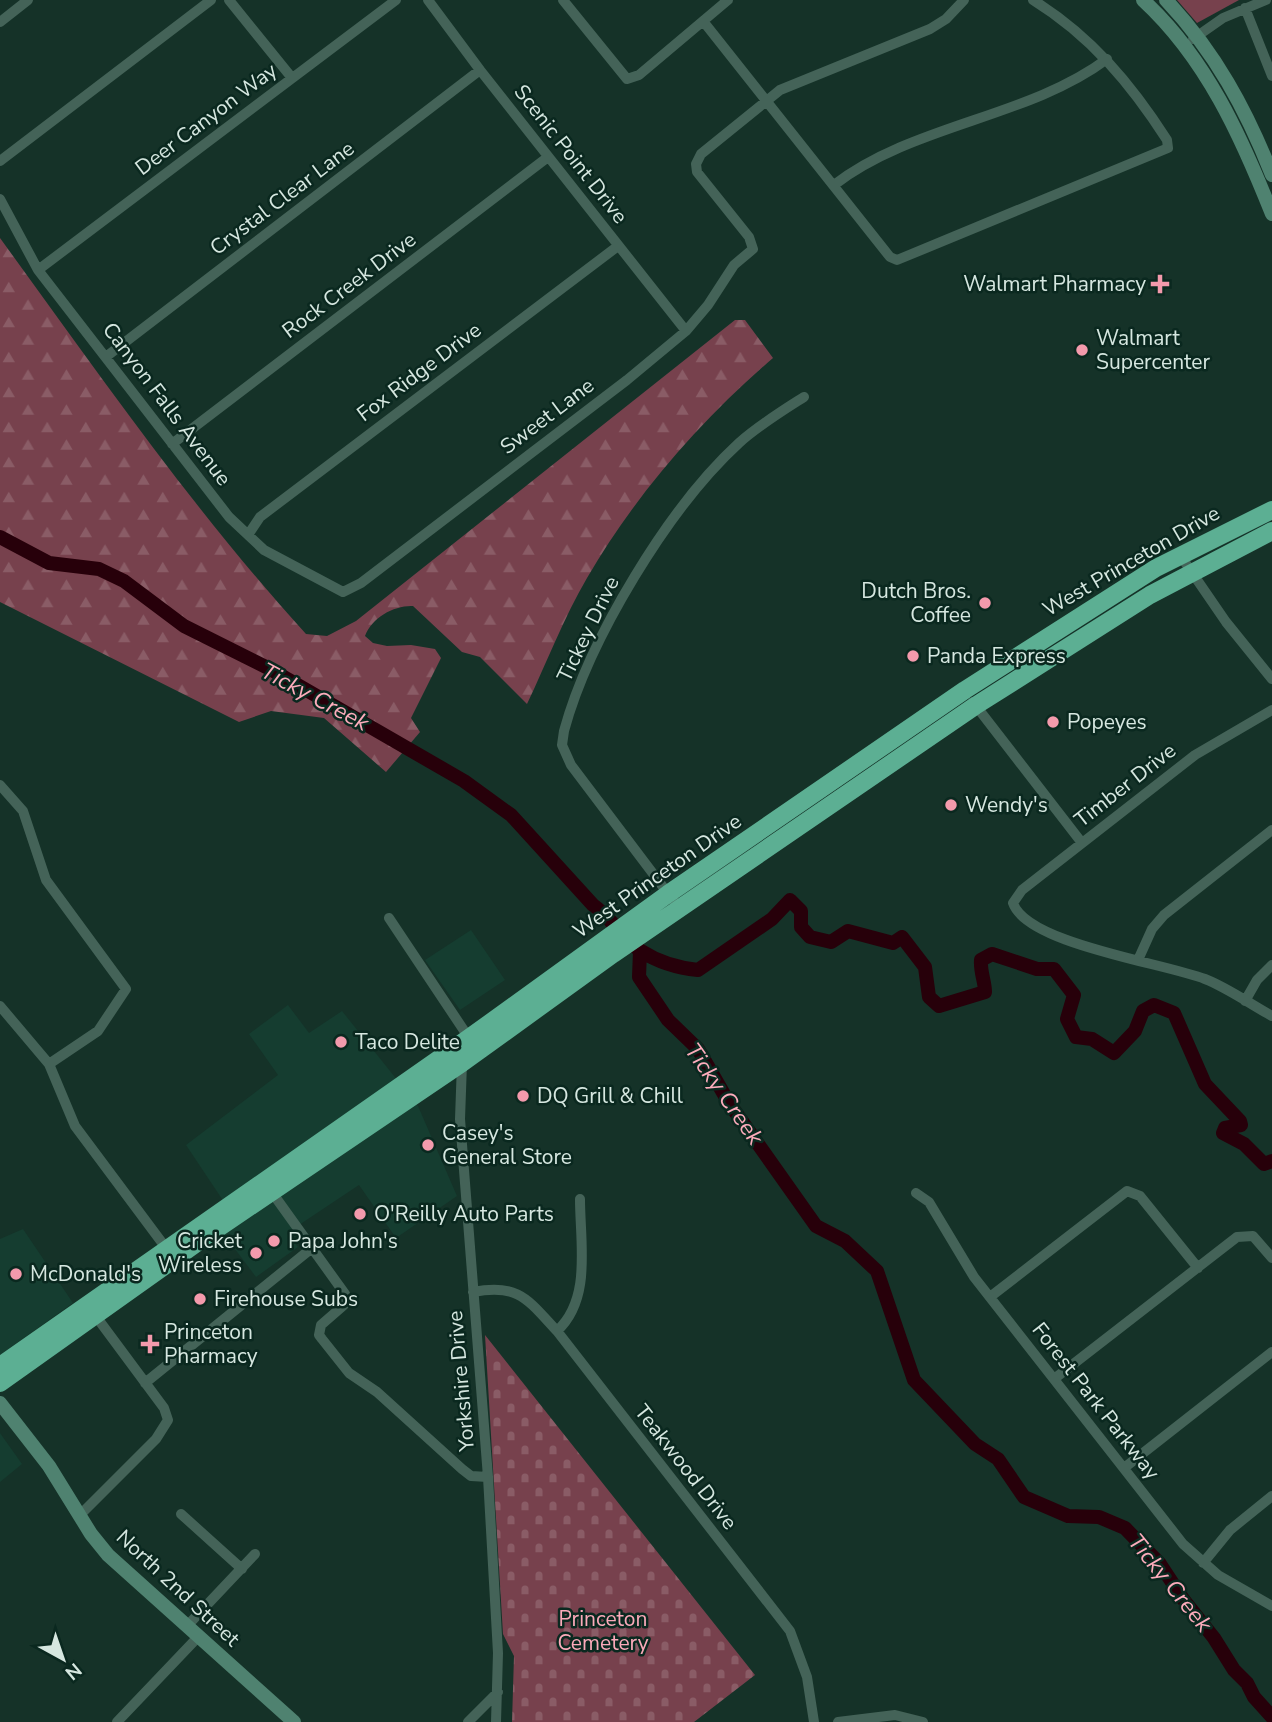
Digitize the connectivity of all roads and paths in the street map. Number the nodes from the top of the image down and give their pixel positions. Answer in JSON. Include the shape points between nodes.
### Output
{"nodes":[{"id":1,"x":28,"y":0,"type":"edge"},
{"id":2,"x":211,"y":0,"type":"edge"},
{"id":3,"x":229,"y":0,"type":"edge"},
{"id":4,"x":396,"y":0,"type":"edge"},
{"id":5,"x":428,"y":0,"type":"edge"},
{"id":6,"x":728,"y":0,"type":"edge"},
{"id":7,"x":964,"y":0,"type":"edge"},
{"id":8,"x":1033,"y":0,"type":"edge"},
{"id":9,"x":1143,"y":0,"type":"edge"},
{"id":10,"x":1166,"y":0,"type":"edge"},
{"id":11,"x":1266,"y":0,"type":"edge"},
{"id":12,"x":568,"y":2,"type":"edge"},
{"id":13,"x":1046,"y":3,"type":"edge"},
{"id":14,"x":1245,"y":8,"type":"junction"},
{"id":15,"x":703,"y":21,"type":"junction"},
{"id":16,"x":0,"y":22,"type":"edge"},
{"id":17,"x":1197,"y":36,"type":"junction"},
{"id":18,"x":1184,"y":46,"type":"junction"},
{"id":19,"x":1107,"y":59,"type":"junction"},
{"id":20,"x":480,"y":70,"type":"junction"},
{"id":21,"x":1272,"y":76,"type":"edge"},
{"id":22,"x":292,"y":78,"type":"junction"},
{"id":23,"x":768,"y":99,"type":"junction"},
{"id":24,"x":548,"y":157,"type":"junction"},
{"id":25,"x":0,"y":161,"type":"edge"},
{"id":26,"x":1272,"y":175,"type":"edge"},
{"id":27,"x":834,"y":184,"type":"junction"},
{"id":28,"x":1267,"y":187,"type":"edge"},
{"id":29,"x":0,"y":199,"type":"edge"},
{"id":30,"x":1272,"y":214,"type":"edge"},
{"id":31,"x":618,"y":246,"type":"junction"},
{"id":32,"x":38,"y":270,"type":"junction"},
{"id":33,"x":685,"y":331,"type":"junction"},
{"id":34,"x":107,"y":355,"type":"junction"},
{"id":35,"x":804,"y":397,"type":"dead end"},
{"id":36,"x":172,"y":444,"type":"junction"},
{"id":37,"x":1272,"y":510,"type":"edge"},
{"id":38,"x":1272,"y":531,"type":"edge"},
{"id":39,"x":248,"y":535,"type":"junction"},
{"id":40,"x":1180,"y":555,"type":"junction"},
{"id":41,"x":1191,"y":571,"type":"junction"},
{"id":42,"x":343,"y":592,"type":"joint"},
{"id":43,"x":1272,"y":679,"type":"edge"},
{"id":44,"x":965,"y":690,"type":"junction"},
{"id":45,"x":975,"y":706,"type":"junction"},
{"id":46,"x":1272,"y":710,"type":"edge"},
{"id":47,"x":0,"y":785,"type":"edge"},
{"id":48,"x":1272,"y":830,"type":"edge"},
{"id":49,"x":1082,"y":843,"type":"junction"},
{"id":50,"x":674,"y":901,"type":"junction"},
{"id":51,"x":389,"y":918,"type":"dead end"},
{"id":52,"x":607,"y":948,"type":"junction"},
{"id":53,"x":1138,"y":960,"type":"junction"},
{"id":54,"x":1272,"y":965,"type":"edge"},
{"id":55,"x":1245,"y":1001,"type":"junction"},
{"id":56,"x":0,"y":1006,"type":"edge"},
{"id":57,"x":1272,"y":1016,"type":"edge"},
{"id":58,"x":469,"y":1038,"type":"junction"},
{"id":59,"x":462,"y":1063,"type":"junction"},
{"id":60,"x":49,"y":1064,"type":"junction"},
{"id":61,"x":269,"y":1185,"type":"junction"},
{"id":62,"x":916,"y":1193,"type":"dead end"},
{"id":63,"x":580,"y":1199,"type":"dead end"},
{"id":64,"x":166,"y":1248,"type":"junction"},
{"id":65,"x":312,"y":1248,"type":"junction"},
{"id":66,"x":1272,"y":1258,"type":"edge"},
{"id":67,"x":1198,"y":1268,"type":"junction"},
{"id":68,"x":473,"y":1292,"type":"junction"},
{"id":69,"x":990,"y":1297,"type":"junction"},
{"id":70,"x":90,"y":1311,"type":"junction"},
{"id":71,"x":557,"y":1331,"type":"junction"},
{"id":72,"x":1272,"y":1352,"type":"edge"},
{"id":73,"x":0,"y":1366,"type":"edge"},
{"id":74,"x":1054,"y":1379,"type":"junction"},
{"id":75,"x":0,"y":1383,"type":"edge"},
{"id":76,"x":145,"y":1383,"type":"junction"},
{"id":77,"x":0,"y":1403,"type":"edge"},
{"id":78,"x":1124,"y":1468,"type":"junction"},
{"id":79,"x":488,"y":1477,"type":"junction"},
{"id":80,"x":1272,"y":1496,"type":"edge"},
{"id":81,"x":181,"y":1514,"type":"dead end"},
{"id":82,"x":79,"y":1516,"type":"junction"},
{"id":83,"x":255,"y":1554,"type":"dead end"},
{"id":84,"x":1203,"y":1563,"type":"junction"},
{"id":85,"x":242,"y":1569,"type":"junction"},
{"id":86,"x":1272,"y":1606,"type":"edge"},
{"id":87,"x":193,"y":1631,"type":"junction"},
{"id":88,"x":498,"y":1692,"type":"junction"},
{"id":89,"x":291,"y":1721,"type":"edge"},
{"id":90,"x":117,"y":1722,"type":"edge"},
{"id":91,"x":468,"y":1722,"type":"edge"},
{"id":92,"x":496,"y":1722,"type":"edge"},
{"id":93,"x":814,"y":1722,"type":"edge"},
{"id":94,"x":838,"y":1722,"type":"edge"},
{"id":95,"x":923,"y":1722,"type":"edge"}],
"edges":[{"from":1,"to":16,"type":"street"},
{"from":2,"to":25,"type":"street"},
{"from":3,"to":22,"type":"street"},
{"from":4,"to":22,"type":"street","name":"Deer Canyon Way"},
{"from":5,"to":20,"type":"street","name":"Scenic Point Drive"},
{"from":6,"to":15,"type":"street"},
{"from":7,"to":23,"type":"street","via":[[930,29],[780,90]]},
{"from":8,"to":13,"type":"street"},
{"from":9,"to":18,"type":"street"},
{"from":10,"to":17,"type":"street"},
{"from":11,"to":14,"type":"street"},
{"from":12,"to":15,"type":"street","via":[[627,79],[639,75]]},
{"from":13,"to":19,"type":"street"},
{"from":14,"to":17,"type":"street"},
{"from":14,"to":21,"type":"street"},
{"from":15,"to":23,"type":"street"},
{"from":17,"to":18,"type":"street"},
{"from":17,"to":26,"type":"street","via":[[1240,98]]},
{"from":18,"to":28,"type":"street","via":[[1225,108]]},
{"from":19,"to":27,"type":"street","via":[[1061,85],[882,156]]},
{"from":19,"to":27,"type":"street","via":[[1136,93],[1168,148],[897,260]]},
{"from":20,"to":24,"type":"street","name":"Scenic Point Drive"},
{"from":20,"to":34,"type":"street","name":"Crystal Clear Lane"},
{"from":22,"to":32,"type":"street","name":"Deer Canyon Way"},
{"from":23,"to":27,"type":"street"},
{"from":23,"to":33,"type":"street","name":"Sweet Lane","via":[[701,154],[696,164],[697,172],[749,237],[753,249],[734,265]]},
{"from":24,"to":31,"type":"street","name":"Scenic Point Drive"},
{"from":24,"to":36,"type":"street","name":"Rock Creek Drive"},
{"from":28,"to":30,"type":"street"},
{"from":29,"to":32,"type":"street","name":"Canyon Falls Avenue"},
{"from":31,"to":33,"type":"street","name":"Scenic Point Drive"},
{"from":31,"to":39,"type":"street","name":"Fox Ridge Drive","via":[[260,517]]},
{"from":32,"to":34,"type":"street","name":"Canyon Falls Avenue"},
{"from":33,"to":42,"type":"street","name":"Sweet Lane","via":[[597,403]]},
{"from":34,"to":36,"type":"street","name":"Canyon Falls Avenue"},
{"from":35,"to":50,"type":"street","name":"Tickey Drive","via":[[732,450],[654,547],[614,612],[566,722],[562,745],[571,765]]},
{"from":36,"to":39,"type":"street","name":"Canyon Falls Avenue"},
{"from":37,"to":40,"type":"highway","name":"West Princeton Drive"},
{"from":38,"to":41,"type":"highway","name":"West Princeton Drive"},
{"from":39,"to":42,"type":"street","name":"Canyon Falls Avenue","via":[[264,550]]},
{"from":40,"to":41,"type":"street"},
{"from":40,"to":44,"type":"highway","name":"West Princeton Drive"},
{"from":41,"to":43,"type":"street"},
{"from":41,"to":45,"type":"highway","name":"West Princeton Drive"},
{"from":44,"to":45,"type":"street"},
{"from":44,"to":50,"type":"highway","name":"West Princeton Drive"},
{"from":45,"to":49,"type":"street"},
{"from":45,"to":50,"type":"highway","name":"West Princeton Drive"},
{"from":46,"to":49,"type":"street","name":"Timber Drive","via":[[1195,755]]},
{"from":47,"to":60,"type":"street","via":[[23,811],[46,880],[126,989],[98,1031]]},
{"from":48,"to":53,"type":"street","via":[[1164,915]]},
{"from":49,"to":53,"type":"street","name":"Timber Drive","via":[[1022,890],[1013,903],[1021,916],[1050,934]]},
{"from":50,"to":52,"type":"highway","name":"West Princeton Drive","via":[[641,913]]},
{"from":50,"to":52,"type":"highway","name":"West Princeton Drive","via":[[656,925]]},
{"from":51,"to":58,"type":"street"},
{"from":52,"to":58,"type":"highway","name":"West Princeton Drive"},
{"from":52,"to":59,"type":"highway","name":"West Princeton Drive"},
{"from":53,"to":55,"type":"street","via":[[1209,981]]},
{"from":54,"to":55,"type":"street"},
{"from":55,"to":57,"type":"street"},
{"from":56,"to":60,"type":"street"},
{"from":58,"to":59,"type":"street","name":"Yorkshire Drive"},
{"from":58,"to":61,"type":"highway","name":"West Princeton Drive"},
{"from":59,"to":61,"type":"highway","name":"West Princeton Drive"},
{"from":59,"to":68,"type":"street","name":"Yorkshire Drive","via":[[459,1097]]},
{"from":60,"to":64,"type":"street","via":[[75,1126]]},
{"from":61,"to":64,"type":"highway","name":"West Princeton Drive"},
{"from":61,"to":65,"type":"street"},
{"from":61,"to":70,"type":"highway","name":"West Princeton Drive"},
{"from":62,"to":69,"type":"street","name":"Forest Park Parkway","via":[[929,1202]]},
{"from":63,"to":71,"type":"street","via":[[579,1294],[574,1311]]},
{"from":64,"to":70,"type":"highway","name":"West Princeton Drive"},
{"from":65,"to":76,"type":"street"},
{"from":65,"to":79,"type":"street","via":[[345,1294],[344,1306],[319,1329],[322,1339],[358,1381],[377,1392],[467,1473]]},
{"from":66,"to":67,"type":"street","via":[[1248,1235],[1237,1237]]},
{"from":67,"to":69,"type":"street","via":[[1140,1196],[1127,1191]]},
{"from":67,"to":74,"type":"street"},
{"from":68,"to":71,"type":"street","name":"Teakwood Drive","via":[[518,1292]]},
{"from":68,"to":79,"type":"street","name":"Yorkshire Drive"},
{"from":69,"to":74,"type":"street","name":"Forest Park Parkway"},
{"from":70,"to":73,"type":"highway"},
{"from":70,"to":75,"type":"highway"},
{"from":70,"to":76,"type":"street"},
{"from":71,"to":93,"type":"street","name":"Teakwood Drive","via":[[790,1631],[807,1677]]},
{"from":72,"to":78,"type":"street"},
{"from":74,"to":78,"type":"street","name":"Forest Park Parkway"},
{"from":76,"to":82,"type":"street","via":[[164,1408],[168,1420],[163,1432]]},
{"from":77,"to":82,"type":"street","name":"North 2nd Street","via":[[49,1466]]},
{"from":78,"to":84,"type":"street","name":"Forest Park Parkway"},
{"from":79,"to":88,"type":"street","name":"Yorkshire Drive"},
{"from":80,"to":84,"type":"street","via":[[1230,1530]]},
{"from":81,"to":85,"type":"street"},
{"from":82,"to":87,"type":"street","name":"North 2nd Street","via":[[108,1555]]},
{"from":83,"to":85,"type":"street"},
{"from":84,"to":86,"type":"street","name":"Forest Park Parkway"},
{"from":85,"to":87,"type":"street"},
{"from":87,"to":89,"type":"street","name":"North 2nd Street"},
{"from":87,"to":90,"type":"street"},
{"from":88,"to":91,"type":"street"},
{"from":88,"to":92,"type":"street","name":"Yorkshire Drive"},
{"from":94,"to":95,"type":"street","via":[[895,1715]]}]}
